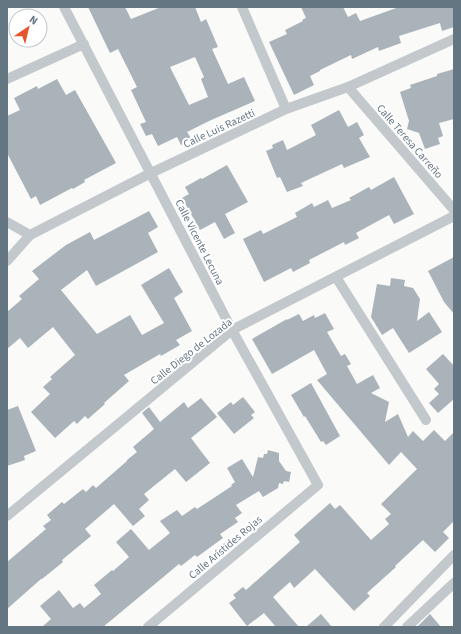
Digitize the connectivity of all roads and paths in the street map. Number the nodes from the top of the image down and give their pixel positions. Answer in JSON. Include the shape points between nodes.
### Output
{"nodes":[{"id":1,"x":64,"y":7,"type":"edge"},
{"id":2,"x":242,"y":7,"type":"edge"},
{"id":3,"x":454,"y":39,"type":"edge"},
{"id":4,"x":84,"y":44,"type":"junction"},
{"id":5,"x":7,"y":79,"type":"edge"},
{"id":6,"x":348,"y":87,"type":"junction"},
{"id":7,"x":286,"y":109,"type":"junction"},
{"id":8,"x":150,"y":173,"type":"junction"},
{"id":9,"x":454,"y":210,"type":"edge"},
{"id":10,"x":454,"y":216,"type":"edge"},
{"id":11,"x":7,"y":222,"type":"edge"},
{"id":12,"x":30,"y":235,"type":"junction"},
{"id":13,"x":7,"y":261,"type":"edge"},
{"id":14,"x":336,"y":277,"type":"junction"},
{"id":15,"x":232,"y":330,"type":"junction"},
{"id":16,"x":426,"y":420,"type":"dead end"},
{"id":17,"x":318,"y":485,"type":"joint"},
{"id":18,"x":7,"y":516,"type":"edge"},
{"id":19,"x":454,"y":555,"type":"edge"},
{"id":20,"x":454,"y":583,"type":"edge"},
{"id":21,"x":148,"y":627,"type":"edge"},
{"id":22,"x":385,"y":627,"type":"edge"},
{"id":23,"x":407,"y":627,"type":"edge"}],
"edges":[{"from":1,"to":4,"type":"street","name":"Calle Vicente Lecuna"},
{"from":2,"to":7,"type":"street"},
{"from":3,"to":6,"type":"street","name":"Calle Luis Razetti"},
{"from":4,"to":5,"type":"street"},
{"from":4,"to":8,"type":"street","name":"Calle Vicente Lecuna"},
{"from":6,"to":7,"type":"street","name":"Calle Luis Razetti"},
{"from":6,"to":9,"type":"street","name":"Calle Teresa Carreño"},
{"from":7,"to":8,"type":"street","name":"Calle Luis Razetti"},
{"from":8,"to":12,"type":"street","name":"Calle Luis Razetti"},
{"from":8,"to":15,"type":"street","name":"Calle Vicente Lecuna"},
{"from":10,"to":14,"type":"street","name":"Calle Diego de Lozada"},
{"from":11,"to":12,"type":"street"},
{"from":12,"to":13,"type":"street","name":"Calle Luis Razetti"},
{"from":14,"to":15,"type":"street","name":"Calle Diego de Lozada"},
{"from":14,"to":16,"type":"street"},
{"from":15,"to":17,"type":"street","name":"Calle Vicente Lecuna"},
{"from":15,"to":18,"type":"street","name":"Calle Diego de Lozada"},
{"from":17,"to":21,"type":"street","name":"Calle Arístides Rojas"},
{"from":19,"to":22,"type":"street"},
{"from":20,"to":23,"type":"street"}]}
